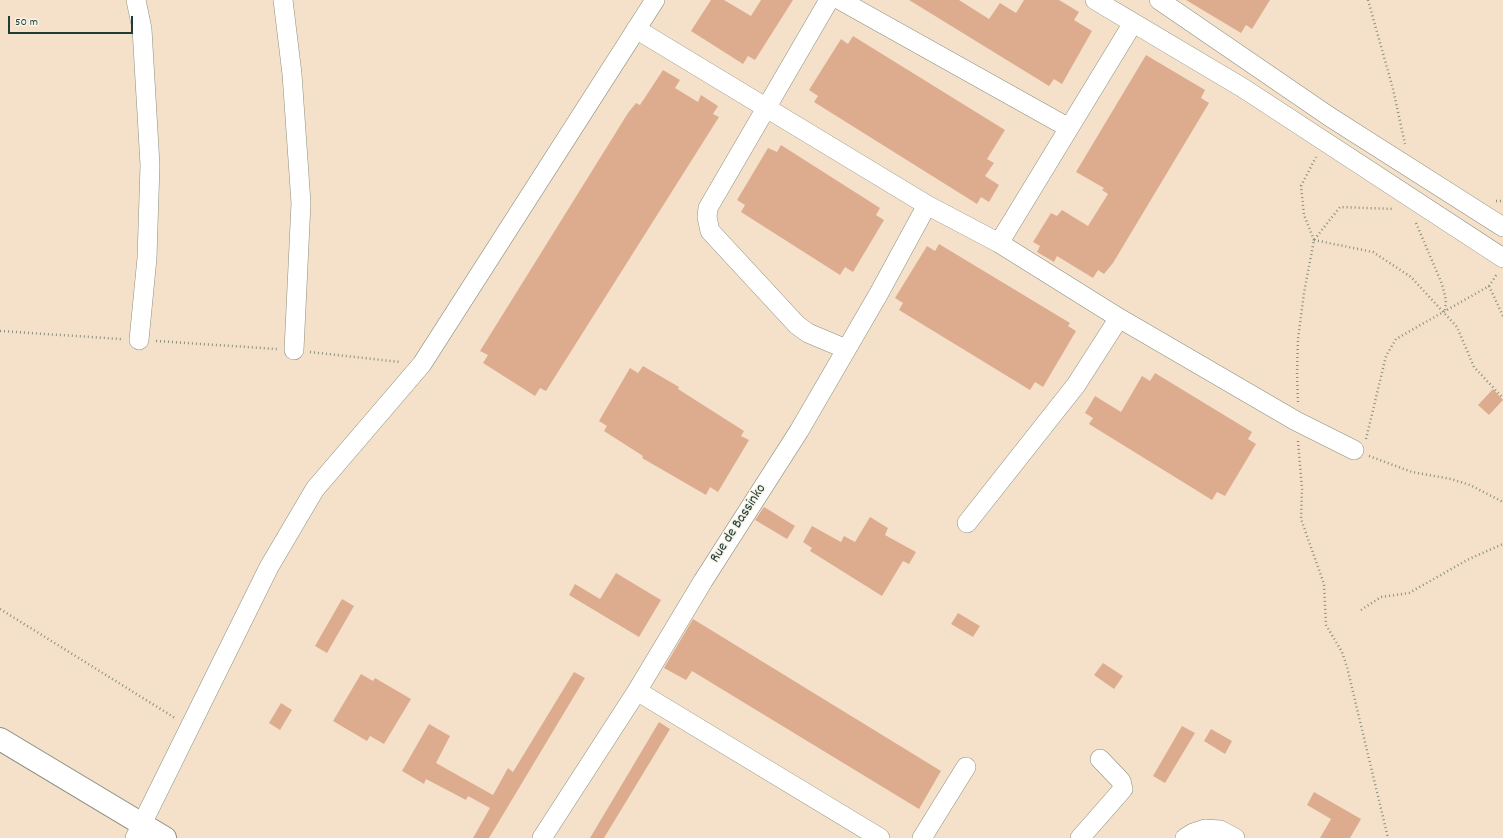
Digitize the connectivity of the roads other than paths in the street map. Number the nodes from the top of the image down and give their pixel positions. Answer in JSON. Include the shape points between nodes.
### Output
{"nodes":[{"id":1,"x":136,"y":0,"type":"edge"},
{"id":2,"x":283,"y":0,"type":"edge"},
{"id":3,"x":654,"y":0,"type":"edge"},
{"id":4,"x":829,"y":0,"type":"edge"},
{"id":5,"x":840,"y":0,"type":"edge"},
{"id":6,"x":1095,"y":0,"type":"edge"},
{"id":7,"x":1159,"y":0,"type":"edge"},
{"id":8,"x":1133,"y":23,"type":"junction"},
{"id":9,"x":636,"y":29,"type":"junction"},
{"id":10,"x":766,"y":107,"type":"junction"},
{"id":11,"x":1069,"y":128,"type":"junction"},
{"id":12,"x":927,"y":205,"type":"junction"},
{"id":13,"x":1503,"y":227,"type":"edge"},
{"id":14,"x":1000,"y":243,"type":"junction"},
{"id":15,"x":1501,"y":264,"type":"edge"},
{"id":16,"x":1119,"y":318,"type":"junction"},
{"id":17,"x":139,"y":340,"type":"road end"},
{"id":18,"x":846,"y":349,"type":"junction"},
{"id":19,"x":294,"y":350,"type":"road end"},
{"id":20,"x":1358,"y":452,"type":"road end"},
{"id":21,"x":968,"y":524,"type":"dead end"},
{"id":22,"x":637,"y":691,"type":"junction"},
{"id":23,"x":0,"y":739,"type":"edge"},
{"id":24,"x":1100,"y":759,"type":"dead end"},
{"id":25,"x":966,"y":767,"type":"dead end"},
{"id":26,"x":138,"y":831,"type":"edge"},
{"id":27,"x":165,"y":838,"type":"edge"},
{"id":28,"x":542,"y":838,"type":"edge"},
{"id":29,"x":880,"y":838,"type":"edge"},
{"id":30,"x":922,"y":838,"type":"edge"},
{"id":31,"x":1080,"y":838,"type":"edge"},
{"id":32,"x":1186,"y":838,"type":"edge"},
{"id":33,"x":1235,"y":838,"type":"edge"}],
"edges":[{"from":1,"to":17,"type":"street","via":[[142,29],[150,166],[147,258]]},
{"from":2,"to":19,"type":"street","via":[[292,74],[301,203]]},
{"from":3,"to":9,"type":"street"},
{"from":4,"to":10,"type":"street"},
{"from":5,"to":11,"type":"street"},
{"from":6,"to":8,"type":"street"},
{"from":7,"to":13,"type":"street","via":[[1330,118]]},
{"from":8,"to":11,"type":"street"},
{"from":8,"to":15,"type":"street","via":[[1243,88]]},
{"from":9,"to":10,"type":"street"},
{"from":9,"to":26,"type":"street","via":[[422,364],[315,489],[268,567],[191,728]]},
{"from":10,"to":12,"type":"street"},
{"from":10,"to":18,"type":"street","via":[[708,208],[710,231],[797,325],[808,333]]},
{"from":11,"to":14,"type":"street"},
{"from":12,"to":14,"type":"street"},
{"from":12,"to":18,"type":"street","name":"Rue de Bassinko"},
{"from":14,"to":16,"type":"street"},
{"from":16,"to":20,"type":"street","via":[[1296,421]]},
{"from":16,"to":21,"type":"street","via":[[1076,385]]},
{"from":18,"to":22,"type":"street","name":"Rue de Bassinko","via":[[799,431],[703,581]]},
{"from":22,"to":28,"type":"street","name":"Rue de Bassinko"},
{"from":22,"to":29,"type":"street"},
{"from":23,"to":26,"type":"street"},
{"from":24,"to":31,"type":"street","via":[[1122,781],[1122,789]]},
{"from":25,"to":30,"type":"street"},
{"from":26,"to":27,"type":"street"},
{"from":32,"to":33,"type":"street","via":[[1205,829],[1220,830]]}]}
